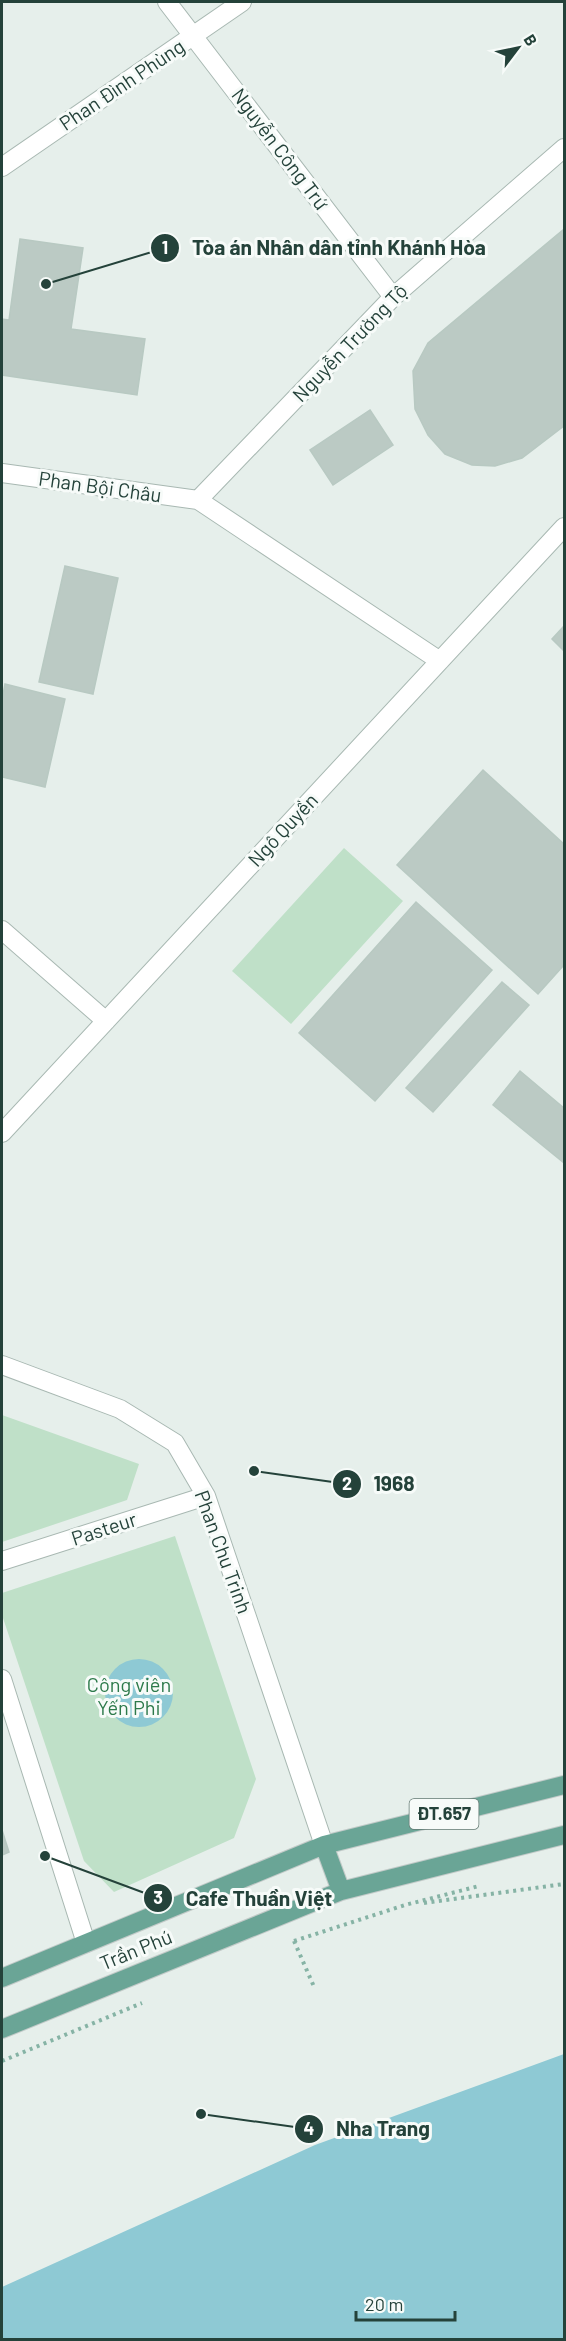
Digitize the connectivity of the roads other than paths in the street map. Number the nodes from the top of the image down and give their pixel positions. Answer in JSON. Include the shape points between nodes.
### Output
{"nodes":[{"id":1,"x":167,"y":2,"type":"edge"},
{"id":2,"x":242,"y":2,"type":"edge"},
{"id":3,"x":194,"y":36,"type":"junction"},
{"id":4,"x":564,"y":148,"type":"edge"},
{"id":5,"x":2,"y":167,"type":"edge"},
{"id":6,"x":393,"y":297,"type":"junction"},
{"id":7,"x":2,"y":473,"type":"edge"},
{"id":8,"x":198,"y":500,"type":"junction"},
{"id":9,"x":564,"y":527,"type":"edge"},
{"id":10,"x":440,"y":661,"type":"junction"},
{"id":11,"x":2,"y":930,"type":"edge"},
{"id":12,"x":106,"y":1021,"type":"junction"},
{"id":13,"x":2,"y":1133,"type":"edge"},
{"id":14,"x":2,"y":1365,"type":"edge"},
{"id":15,"x":206,"y":1496,"type":"junction"},
{"id":16,"x":2,"y":1561,"type":"edge"},
{"id":17,"x":2,"y":1679,"type":"edge"},
{"id":18,"x":564,"y":1785,"type":"edge"},
{"id":19,"x":564,"y":1835,"type":"edge"},
{"id":20,"x":324,"y":1845,"type":"junction"},
{"id":21,"x":341,"y":1891,"type":"junction"},
{"id":22,"x":86,"y":1942,"type":"junction"},
{"id":23,"x":2,"y":1978,"type":"edge"},
{"id":24,"x":2,"y":2029,"type":"edge"}],
"edges":[{"from":1,"to":3,"type":"street","name":"Nguyễn Công Trứ"},
{"from":2,"to":3,"type":"street","name":"Phan Đình Phùng"},
{"from":3,"to":5,"type":"street","name":"Phan Đình Phùng"},
{"from":3,"to":6,"type":"street","name":"Nguyễn Công Trứ"},
{"from":4,"to":6,"type":"street","name":"Nguyễn Trường Tộ"},
{"from":6,"to":8,"type":"street","name":"Nguyễn Trường Tộ"},
{"from":7,"to":8,"type":"street","name":"Phan Bội Châu"},
{"from":8,"to":10,"type":"street"},
{"from":9,"to":10,"type":"street","name":"Ngô Quyền"},
{"from":10,"to":12,"type":"street","name":"Ngô Quyền"},
{"from":11,"to":12,"type":"street"},
{"from":12,"to":13,"type":"street","name":"Ngô Quyền"},
{"from":14,"to":15,"type":"street","name":"Phan Chu Trinh","via":[[120,1409],[176,1443]]},
{"from":15,"to":16,"type":"street","name":"Pasteur"},
{"from":15,"to":20,"type":"street","name":"Phan Chu Trinh"},
{"from":17,"to":22,"type":"street"},
{"from":18,"to":20,"type":"main road","name":"Trần Phú","number":"ĐT.657"},
{"from":19,"to":21,"type":"main road","name":"Trần Phú","number":"ĐT.657"},
{"from":20,"to":21,"type":"main road"},
{"from":20,"to":22,"type":"main road","name":"Trần Phú","number":"ĐT.657"},
{"from":21,"to":24,"type":"main road","name":"Trần Phú","number":"ĐT.657"},
{"from":22,"to":23,"type":"main road","name":"Trần Phú","number":"ĐT.657"}]}
